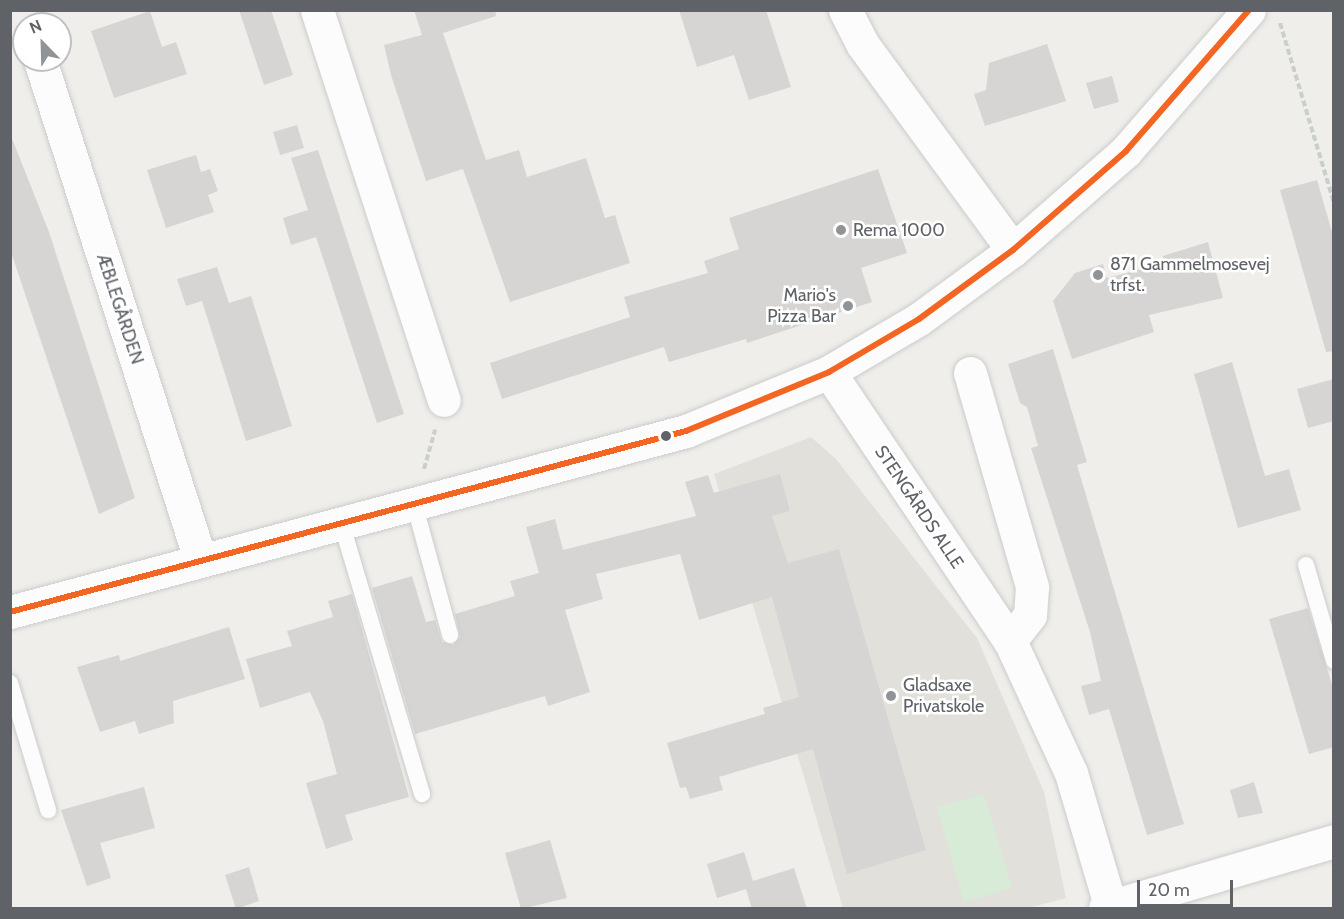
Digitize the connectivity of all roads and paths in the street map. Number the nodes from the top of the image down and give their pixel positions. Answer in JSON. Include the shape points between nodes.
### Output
{"nodes":[{"id":1,"x":317,"y":10,"type":"edge"},
{"id":2,"x":845,"y":10,"type":"edge"},
{"id":3,"x":1263,"y":14,"type":"edge"},
{"id":4,"x":44,"y":72,"type":"edge"},
{"id":5,"x":1334,"y":203,"type":"edge"},
{"id":6,"x":1013,"y":250,"type":"junction"},
{"id":7,"x":829,"y":372,"type":"junction"},
{"id":8,"x":970,"y":373,"type":"dead end"},
{"id":9,"x":444,"y":400,"type":"joint"},
{"id":10,"x":414,"y":503,"type":"junction"},
{"id":11,"x":341,"y":522,"type":"junction"},
{"id":12,"x":200,"y":559,"type":"junction"},
{"id":13,"x":1306,"y":565,"type":"dead end"},
{"id":14,"x":10,"y":612,"type":"edge"},
{"id":15,"x":450,"y":635,"type":"dead end"},
{"id":16,"x":1010,"y":641,"type":"junction"},
{"id":17,"x":1334,"y":661,"type":"edge"},
{"id":18,"x":10,"y":683,"type":"edge"},
{"id":19,"x":422,"y":794,"type":"dead end"},
{"id":20,"x":48,"y":810,"type":"dead end"},
{"id":21,"x":1334,"y":842,"type":"edge"},
{"id":22,"x":1109,"y":908,"type":"edge"}],
"edges":[{"from":1,"to":9,"type":"street"},
{"from":2,"to":6,"type":"street","via":[[869,54]]},
{"from":3,"to":5,"type":"path"},
{"from":3,"to":6,"type":"street","via":[[1126,151]]},
{"from":4,"to":12,"type":"street","name":"ÆBLEGÅRDEN"},
{"from":6,"to":7,"type":"street","via":[[919,319]]},
{"from":7,"to":10,"type":"street","via":[[686,431]]},
{"from":7,"to":16,"type":"street","name":"STENGÅRDS ALLE"},
{"from":8,"to":16,"type":"street","via":[[1032,587],[1030,615]]},
{"from":9,"to":10,"type":"path"},
{"from":10,"to":11,"type":"street"},
{"from":10,"to":15,"type":"lane"},
{"from":11,"to":12,"type":"street"},
{"from":11,"to":19,"type":"lane"},
{"from":12,"to":14,"type":"street"},
{"from":13,"to":17,"type":"lane"},
{"from":16,"to":22,"type":"street","name":"STENGÅRDS ALLE","via":[[1071,773]]},
{"from":18,"to":20,"type":"lane"},
{"from":21,"to":22,"type":"street"}]}
